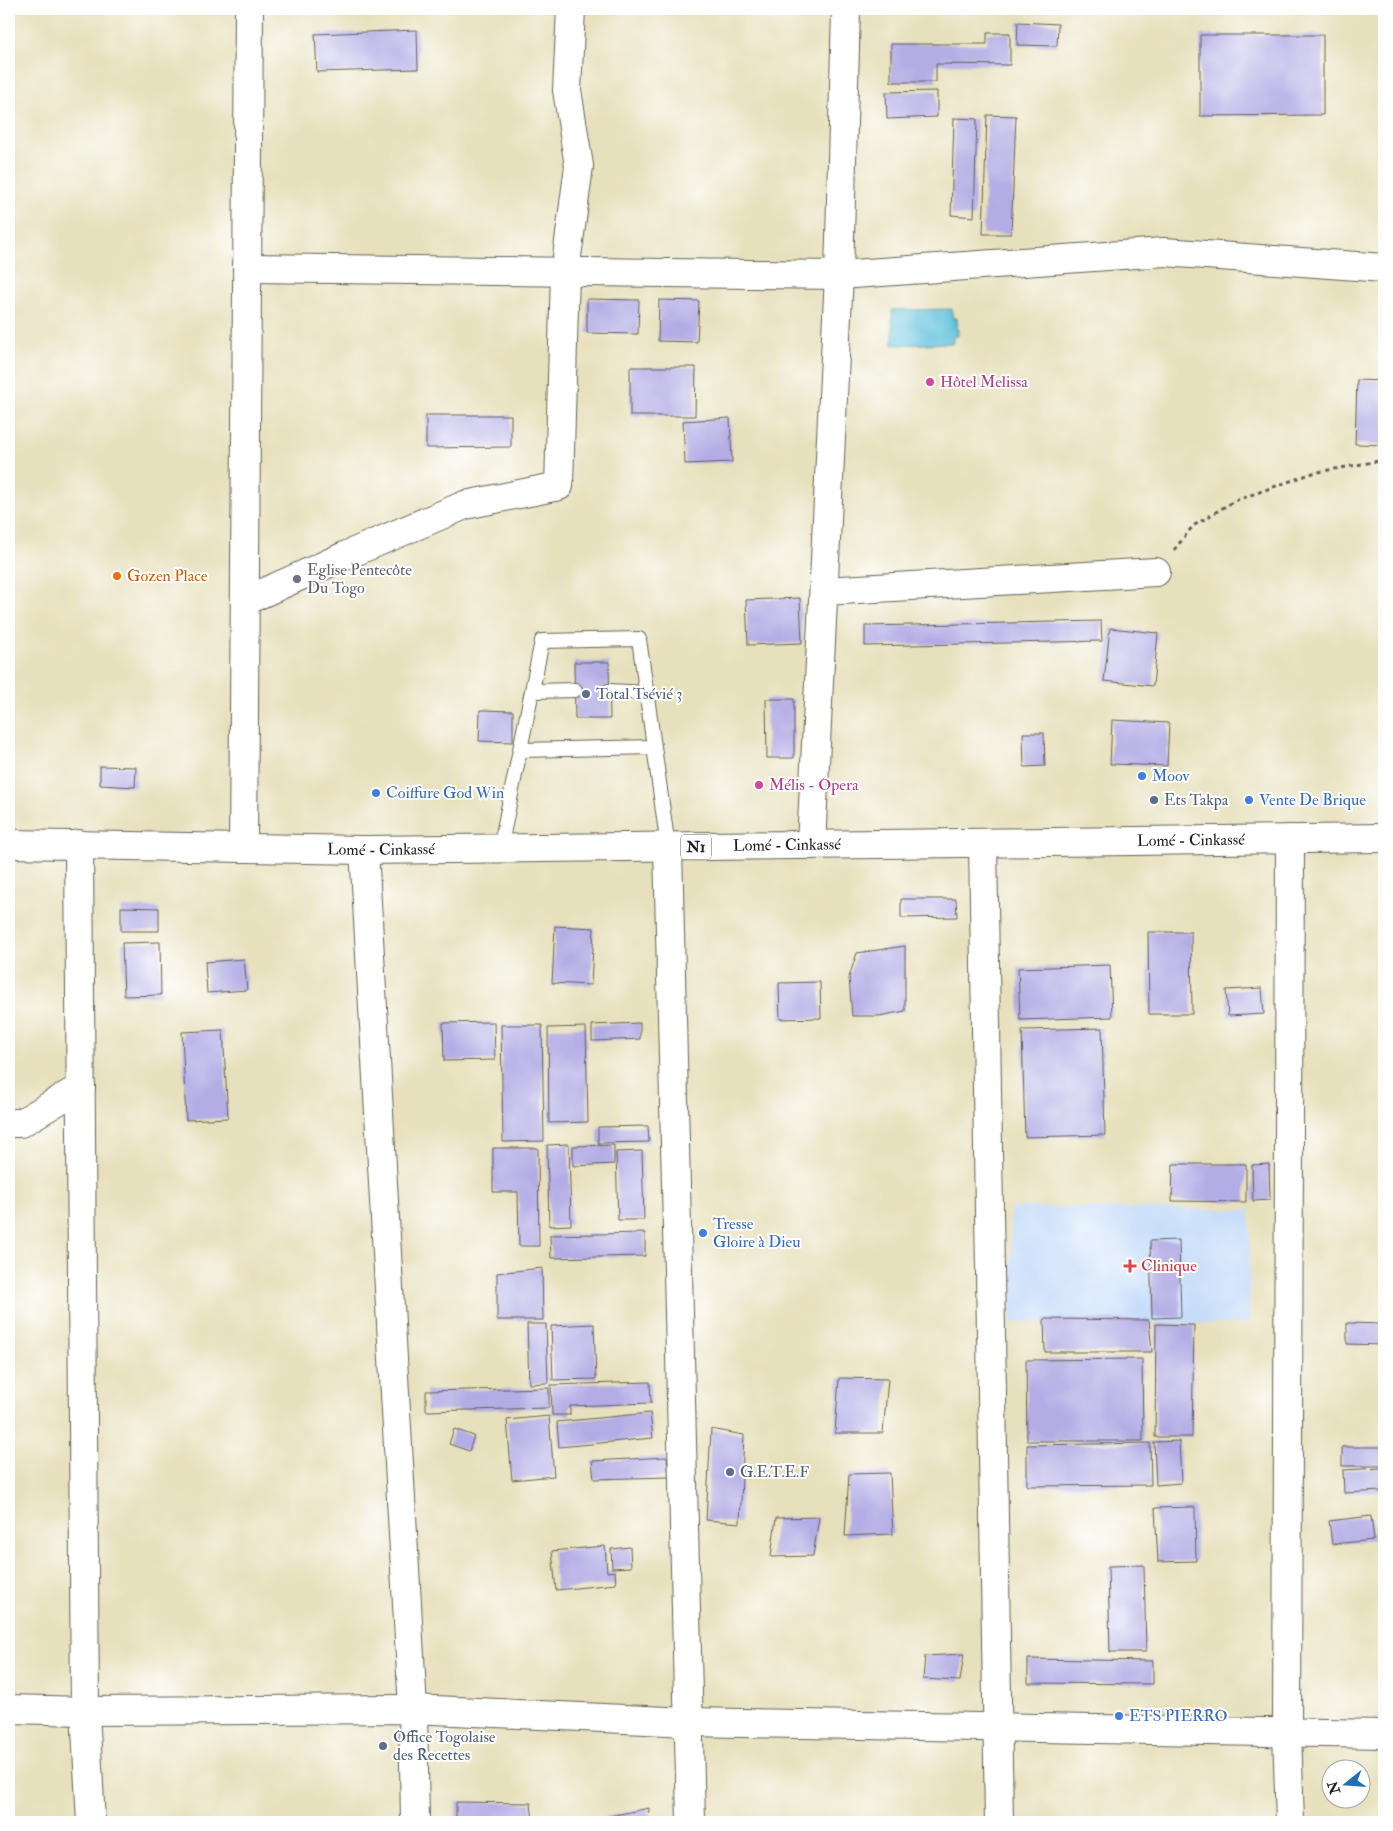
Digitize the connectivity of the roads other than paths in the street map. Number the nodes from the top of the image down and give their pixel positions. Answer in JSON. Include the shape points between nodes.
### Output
{"nodes":[{"id":1,"x":249,"y":9,"type":"edge"},
{"id":2,"x":571,"y":9,"type":"edge"},
{"id":3,"x":846,"y":9,"type":"edge"},
{"id":4,"x":247,"y":268,"type":"junction"},
{"id":5,"x":1384,"y":268,"type":"edge"},
{"id":6,"x":564,"y":272,"type":"junction"},
{"id":7,"x":839,"y":275,"type":"junction"},
{"id":8,"x":1156,"y":572,"type":"road end"},
{"id":9,"x":824,"y":591,"type":"junction"},
{"id":10,"x":245,"y":601,"type":"junction"},
{"id":11,"x":575,"y":690,"type":"dead end"},
{"id":12,"x":532,"y":691,"type":"junction"},
{"id":13,"x":609,"y":691,"type":"dead end"},
{"id":14,"x":646,"y":693,"type":"junction"},
{"id":15,"x":654,"y":747,"type":"junction"},
{"id":16,"x":521,"y":750,"type":"junction"},
{"id":17,"x":1384,"y":838,"type":"edge"},
{"id":18,"x":1290,"y":839,"type":"junction"},
{"id":19,"x":983,"y":843,"type":"junction"},
{"id":20,"x":9,"y":844,"type":"edge"},
{"id":21,"x":79,"y":844,"type":"junction"},
{"id":22,"x":811,"y":845,"type":"junction"},
{"id":23,"x":668,"y":847,"type":"junction"},
{"id":24,"x":243,"y":848,"type":"junction"},
{"id":25,"x":500,"y":849,"type":"junction"},
{"id":26,"x":364,"y":850,"type":"junction"},
{"id":27,"x":81,"y":1087,"type":"junction"},
{"id":28,"x":9,"y":1123,"type":"edge"},
{"id":29,"x":413,"y":1709,"type":"junction"},
{"id":30,"x":9,"y":1710,"type":"edge"},
{"id":31,"x":85,"y":1711,"type":"junction"},
{"id":32,"x":688,"y":1722,"type":"junction"},
{"id":33,"x":998,"y":1727,"type":"junction"},
{"id":34,"x":1286,"y":1732,"type":"junction"},
{"id":35,"x":1384,"y":1734,"type":"edge"},
{"id":36,"x":91,"y":1822,"type":"edge"},
{"id":37,"x":415,"y":1822,"type":"edge"},
{"id":38,"x":691,"y":1822,"type":"edge"},
{"id":39,"x":999,"y":1822,"type":"edge"},
{"id":40,"x":1290,"y":1822,"type":"edge"}],
"edges":[{"from":1,"to":4,"type":"main road"},
{"from":2,"to":6,"type":"main road","via":[[567,90],[579,166]]},
{"from":3,"to":7,"type":"main road"},
{"from":4,"to":6,"type":"main road"},
{"from":4,"to":10,"type":"main road"},
{"from":5,"to":7,"type":"main road","via":[[1164,252]]},
{"from":6,"to":7,"type":"main road"},
{"from":6,"to":10,"type":"main road","via":[[559,486],[465,504]]},
{"from":7,"to":9,"type":"main road"},
{"from":8,"to":9,"type":"main road"},
{"from":9,"to":22,"type":"main road"},
{"from":10,"to":24,"type":"main road"},
{"from":11,"to":12,"type":"lane"},
{"from":12,"to":14,"type":"lane","via":[[542,641],[639,639]]},
{"from":12,"to":16,"type":"lane"},
{"from":13,"to":14,"type":"lane"},
{"from":14,"to":15,"type":"lane"},
{"from":15,"to":16,"type":"lane"},
{"from":15,"to":23,"type":"lane"},
{"from":16,"to":25,"type":"lane"},
{"from":17,"to":18,"type":"main road","name":"Lomé - Cinkassé","number":"N1"},
{"from":18,"to":19,"type":"main road","name":"Lomé - Cinkassé","number":"N1"},
{"from":18,"to":34,"type":"main road"},
{"from":19,"to":22,"type":"main road","name":"Lomé - Cinkassé","number":"N1"},
{"from":19,"to":33,"type":"main road"},
{"from":20,"to":21,"type":"main road","name":"Lomé - Cinkassé","number":"N1"},
{"from":21,"to":24,"type":"main road","name":"Lomé - Cinkassé","number":"N1"},
{"from":21,"to":27,"type":"main road"},
{"from":22,"to":23,"type":"main road","name":"Lomé - Cinkassé","number":"N1"},
{"from":23,"to":25,"type":"main road","name":"Lomé - Cinkassé","number":"N1"},
{"from":23,"to":32,"type":"main road"},
{"from":24,"to":26,"type":"main road","name":"Lomé - Cinkassé","number":"N1"},
{"from":25,"to":26,"type":"main road","name":"Lomé - Cinkassé","number":"N1"},
{"from":26,"to":29,"type":"main road"},
{"from":27,"to":28,"type":"main road","via":[[21,1123]]},
{"from":27,"to":31,"type":"main road"},
{"from":29,"to":31,"type":"main road"},
{"from":29,"to":32,"type":"main road"},
{"from":29,"to":37,"type":"main road"},
{"from":30,"to":31,"type":"main road"},
{"from":31,"to":36,"type":"main road"},
{"from":32,"to":33,"type":"main road"},
{"from":32,"to":38,"type":"main road"},
{"from":33,"to":34,"type":"main road"},
{"from":33,"to":39,"type":"main road"},
{"from":34,"to":35,"type":"main road"},
{"from":34,"to":40,"type":"main road"}]}
